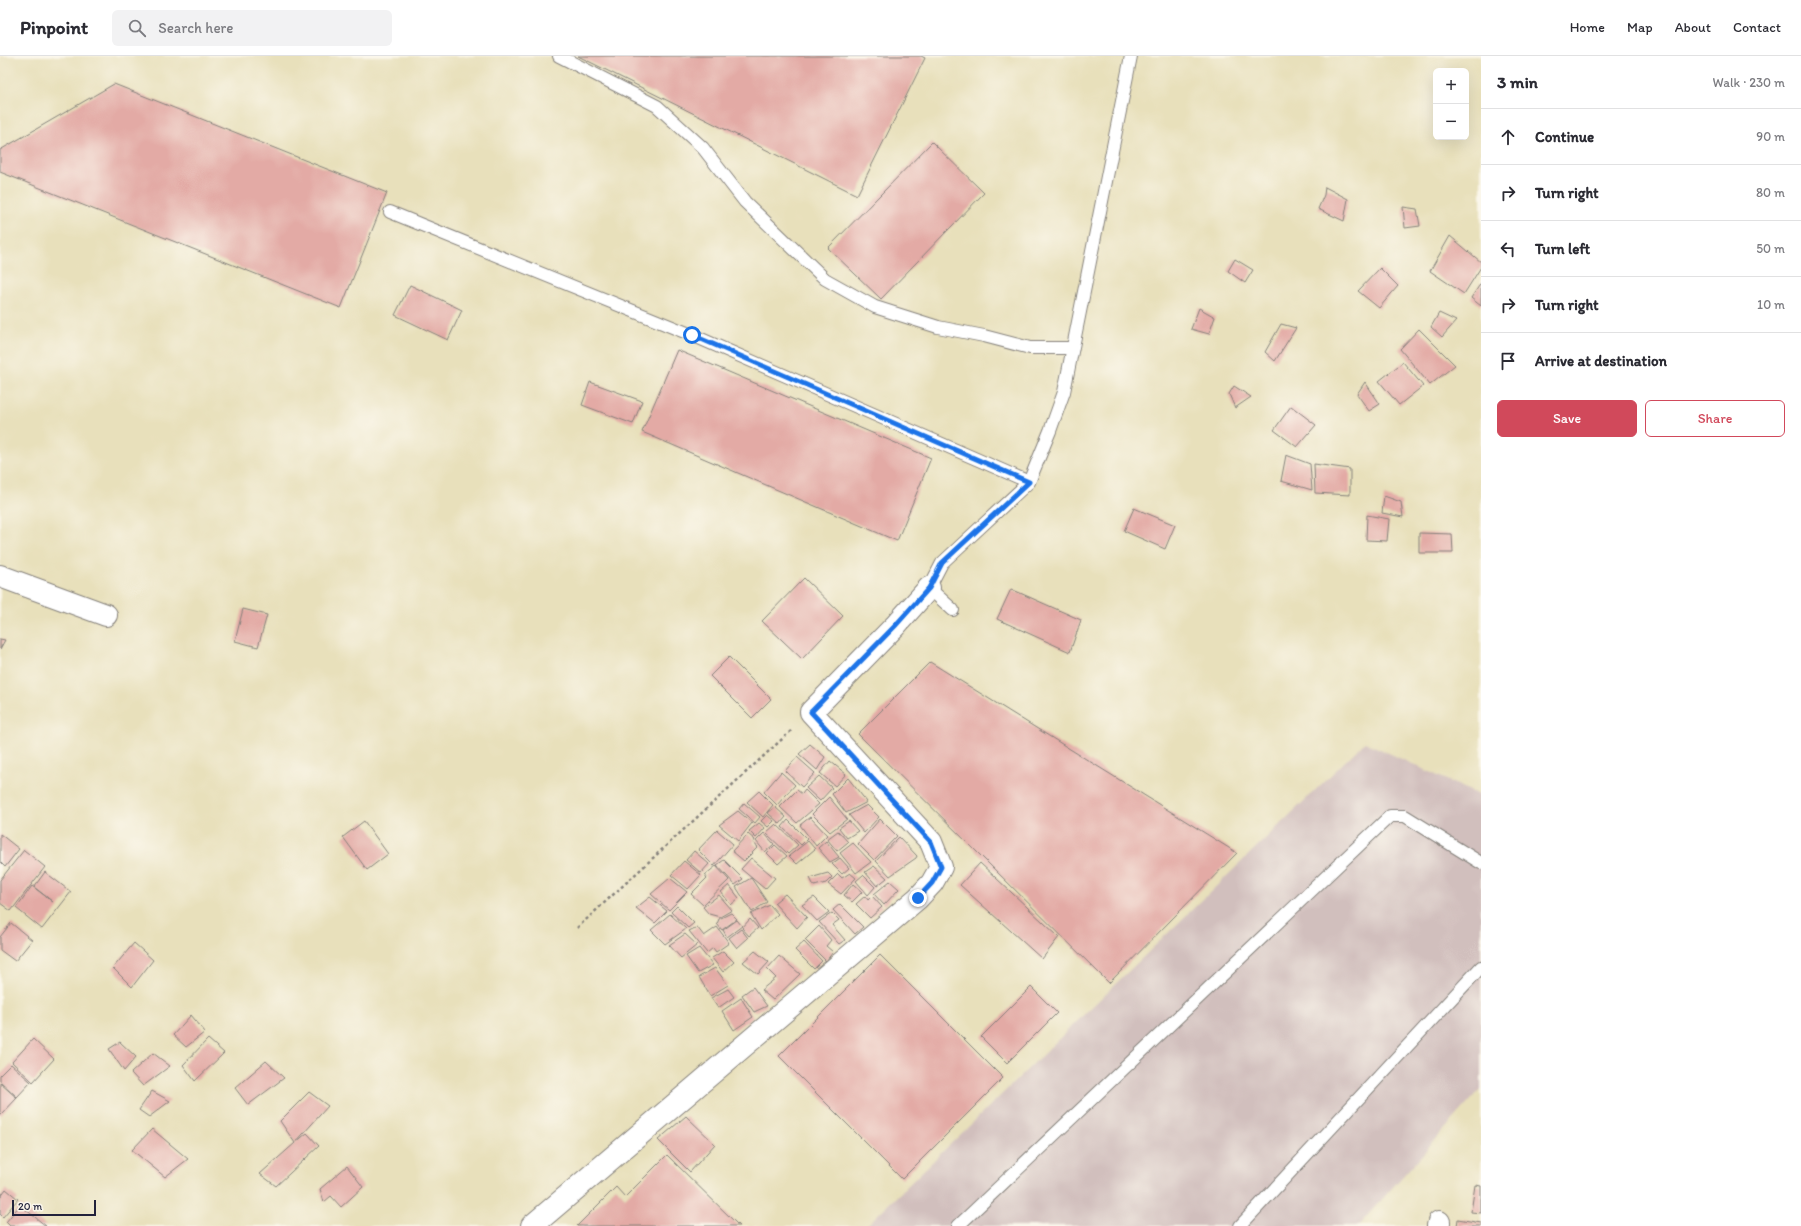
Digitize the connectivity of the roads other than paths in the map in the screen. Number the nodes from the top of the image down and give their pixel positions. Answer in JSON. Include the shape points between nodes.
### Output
{"nodes":[{"id":1,"x":559,"y":56,"type":"edge"},
{"id":2,"x":1132,"y":56,"type":"edge"},
{"id":3,"x":390,"y":212,"type":"dead end"},
{"id":4,"x":1072,"y":348,"type":"junction"},
{"id":5,"x":1029,"y":482,"type":"junction"},
{"id":6,"x":0,"y":576,"type":"edge"},
{"id":7,"x":929,"y":588,"type":"junction"},
{"id":8,"x":953,"y":610,"type":"dead end"},
{"id":9,"x":106,"y":615,"type":"dead end"},
{"id":10,"x":1481,"y":863,"type":"edge"},
{"id":11,"x":1481,"y":967,"type":"edge"},
{"id":12,"x":532,"y":1226,"type":"edge"},
{"id":13,"x":958,"y":1226,"type":"edge"},
{"id":14,"x":1240,"y":1226,"type":"edge"}],
"edges":[{"from":1,"to":4,"type":"lane","via":[[657,106],[703,148],[745,202],[825,279],[875,307],[938,327],[1030,348]]},
{"from":2,"to":4,"type":"lane"},
{"from":3,"to":5,"type":"lane","via":[[692,335]]},
{"from":4,"to":5,"type":"lane","via":[[1064,392]]},
{"from":5,"to":7,"type":"lane","via":[[942,563]]},
{"from":6,"to":9,"type":"street"},
{"from":7,"to":8,"type":"lane"},
{"from":7,"to":12,"type":"street","via":[[811,712],[931,842],[941,867],[932,883],[918,898]]},
{"from":10,"to":13,"type":"lane","via":[[1405,816],[1390,816]]},
{"from":11,"to":14,"type":"lane"}]}
